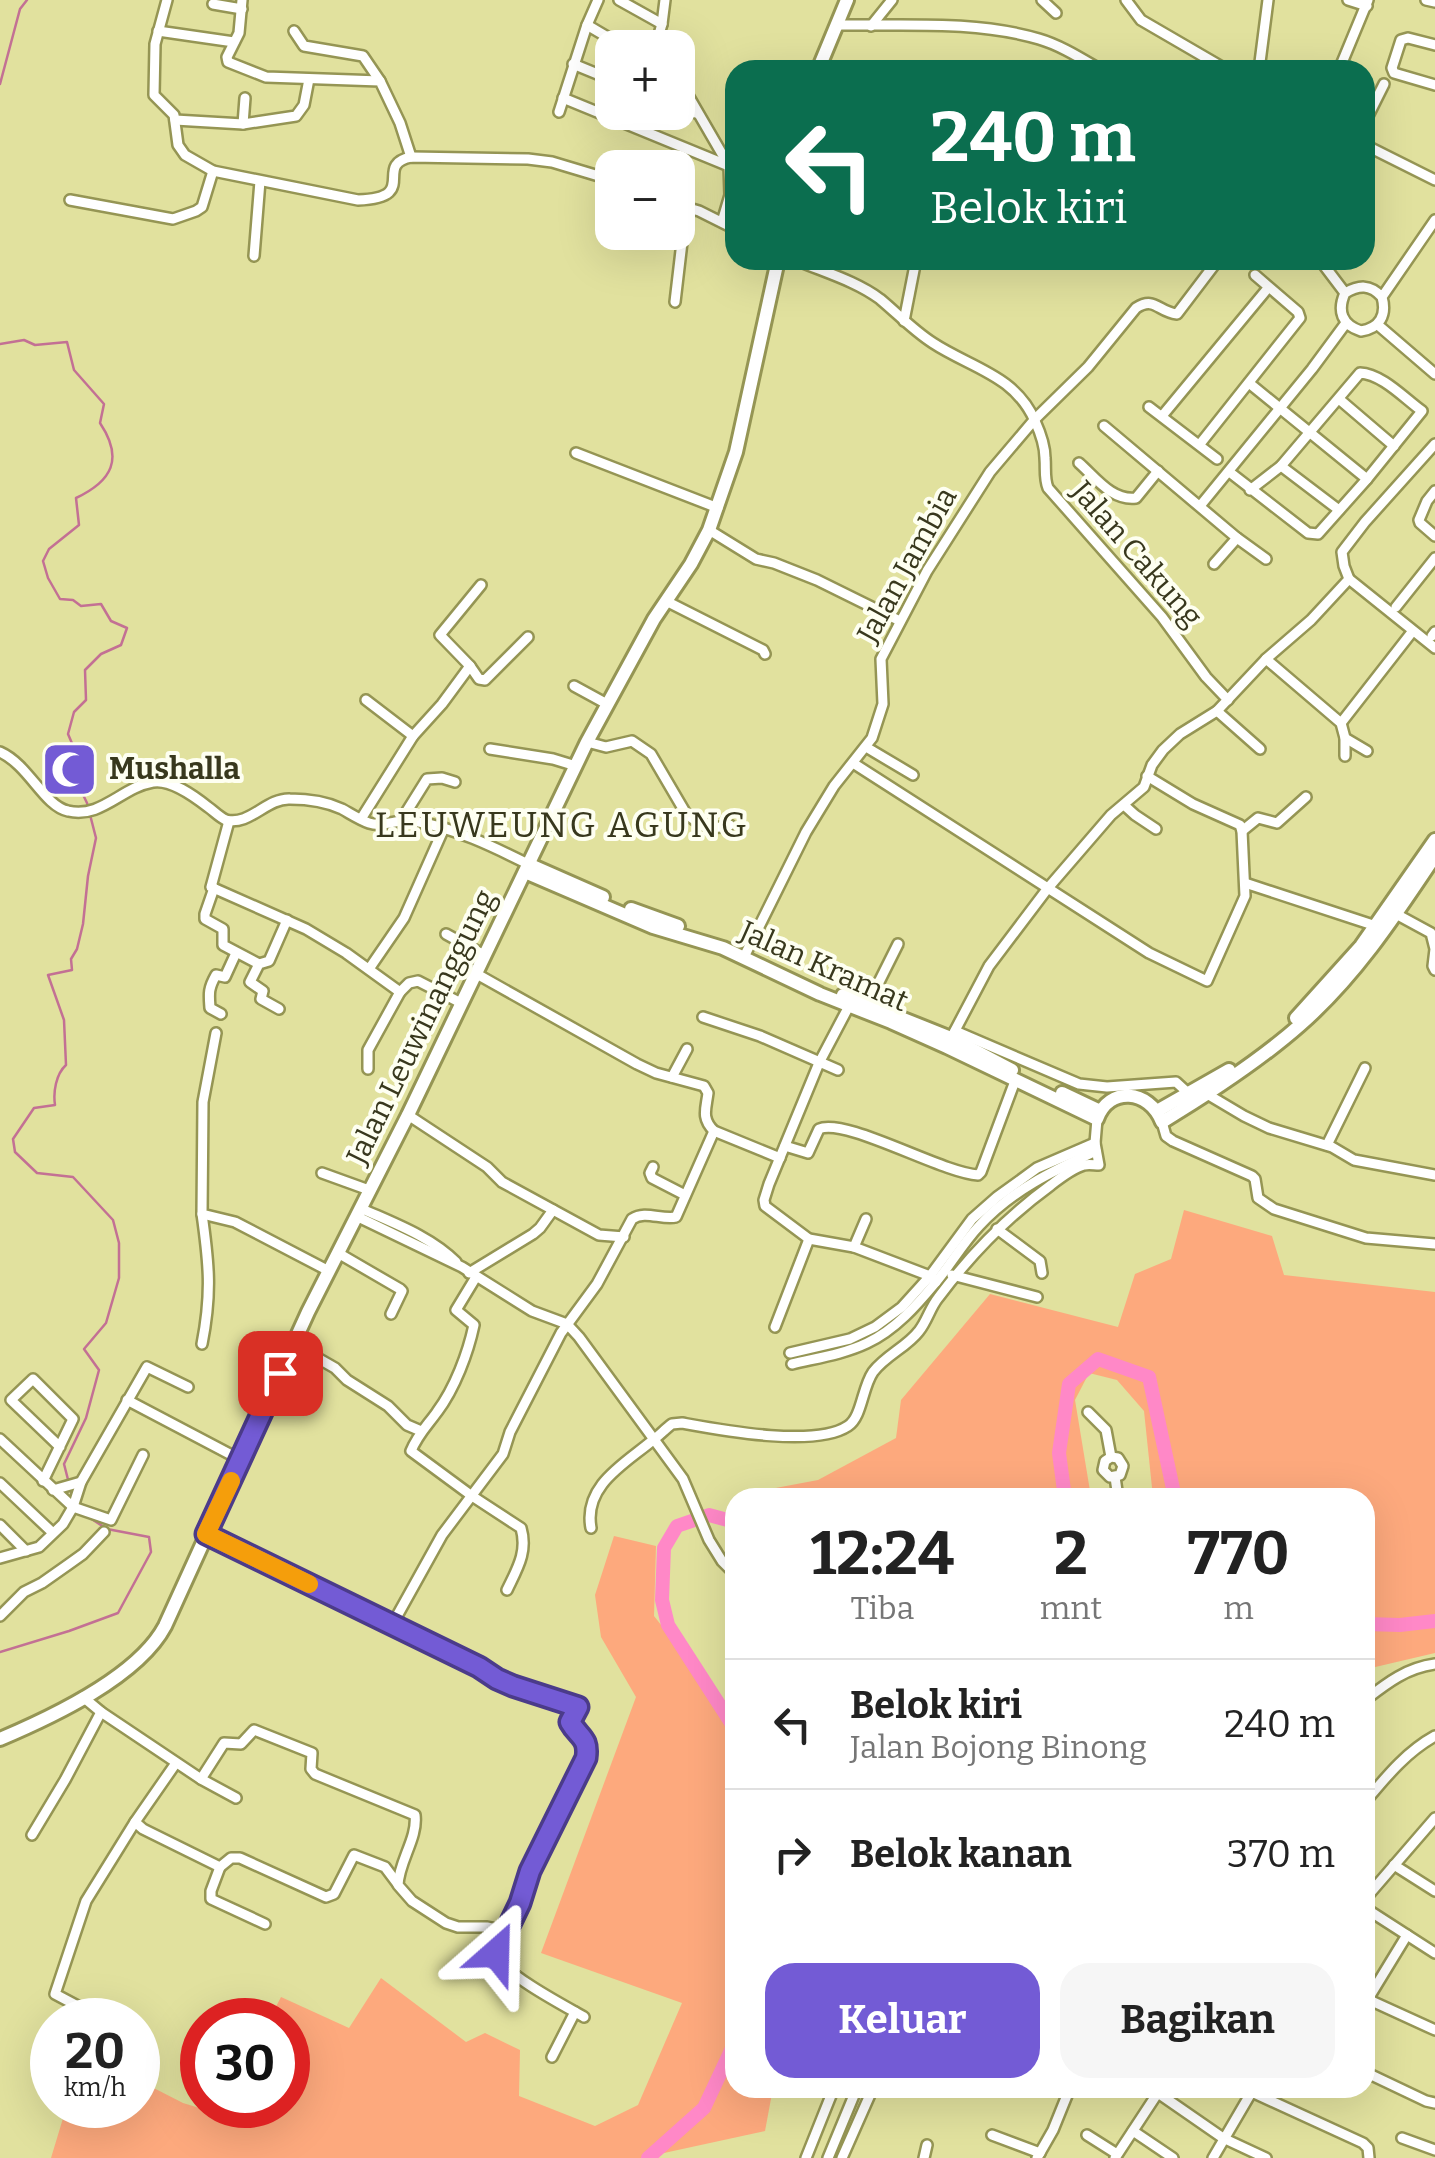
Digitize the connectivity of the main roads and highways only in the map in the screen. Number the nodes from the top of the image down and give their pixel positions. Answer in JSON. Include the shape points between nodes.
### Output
{"nodes":[{"id":1,"x":847,"y":0,"type":"edge"},
{"id":2,"x":822,"y":60,"type":"edge"},
{"id":3,"x":776,"y":270,"type":"edge"},
{"id":4,"x":1435,"y":840,"type":"edge"},
{"id":5,"x":1435,"y":856,"type":"edge"},
{"id":6,"x":524,"y":865,"type":"junction"},
{"id":7,"x":1365,"y":948,"type":"junction"},
{"id":8,"x":746,"y":954,"type":"junction"},
{"id":9,"x":951,"y":1039,"type":"junction"},
{"id":10,"x":1099,"y":1115,"type":"junction"},
{"id":11,"x":1159,"y":1116,"type":"junction"},
{"id":12,"x":0,"y":1739,"type":"edge"}],
"edges":[{"from":1,"to":2,"type":"main road"},
{"from":3,"to":6,"type":"main road","name":"Jalan Leuwinanggung","via":[[718,508]]},
{"from":4,"to":7,"type":"main road"},
{"from":5,"to":7,"type":"main road"},
{"from":6,"to":8,"type":"main road","name":"Jalan Kramat","via":[[653,927]]},
{"from":6,"to":12,"type":"main road","name":"Jalan Leuwinanggung","via":[[159,1638],[83,1698]]},
{"from":7,"to":11,"type":"main road","via":[[1282,1029]]},
{"from":7,"to":11,"type":"main road","via":[[1340,984],[1275,1046],[1207,1094]]},
{"from":8,"to":9,"type":"main road","name":"Jalan Kramat"},
{"from":8,"to":9,"type":"main road","name":"Jalan Kramat","via":[[849,1006]]},
{"from":9,"to":10,"type":"main road","name":"Jalan Kramat"},
{"from":9,"to":10,"type":"main road","name":"Jalan Kramat","via":[[1015,1080]]},
{"from":10,"to":11,"type":"main road","via":[[1116,1099],[1132,1096],[1147,1100]]}]}
